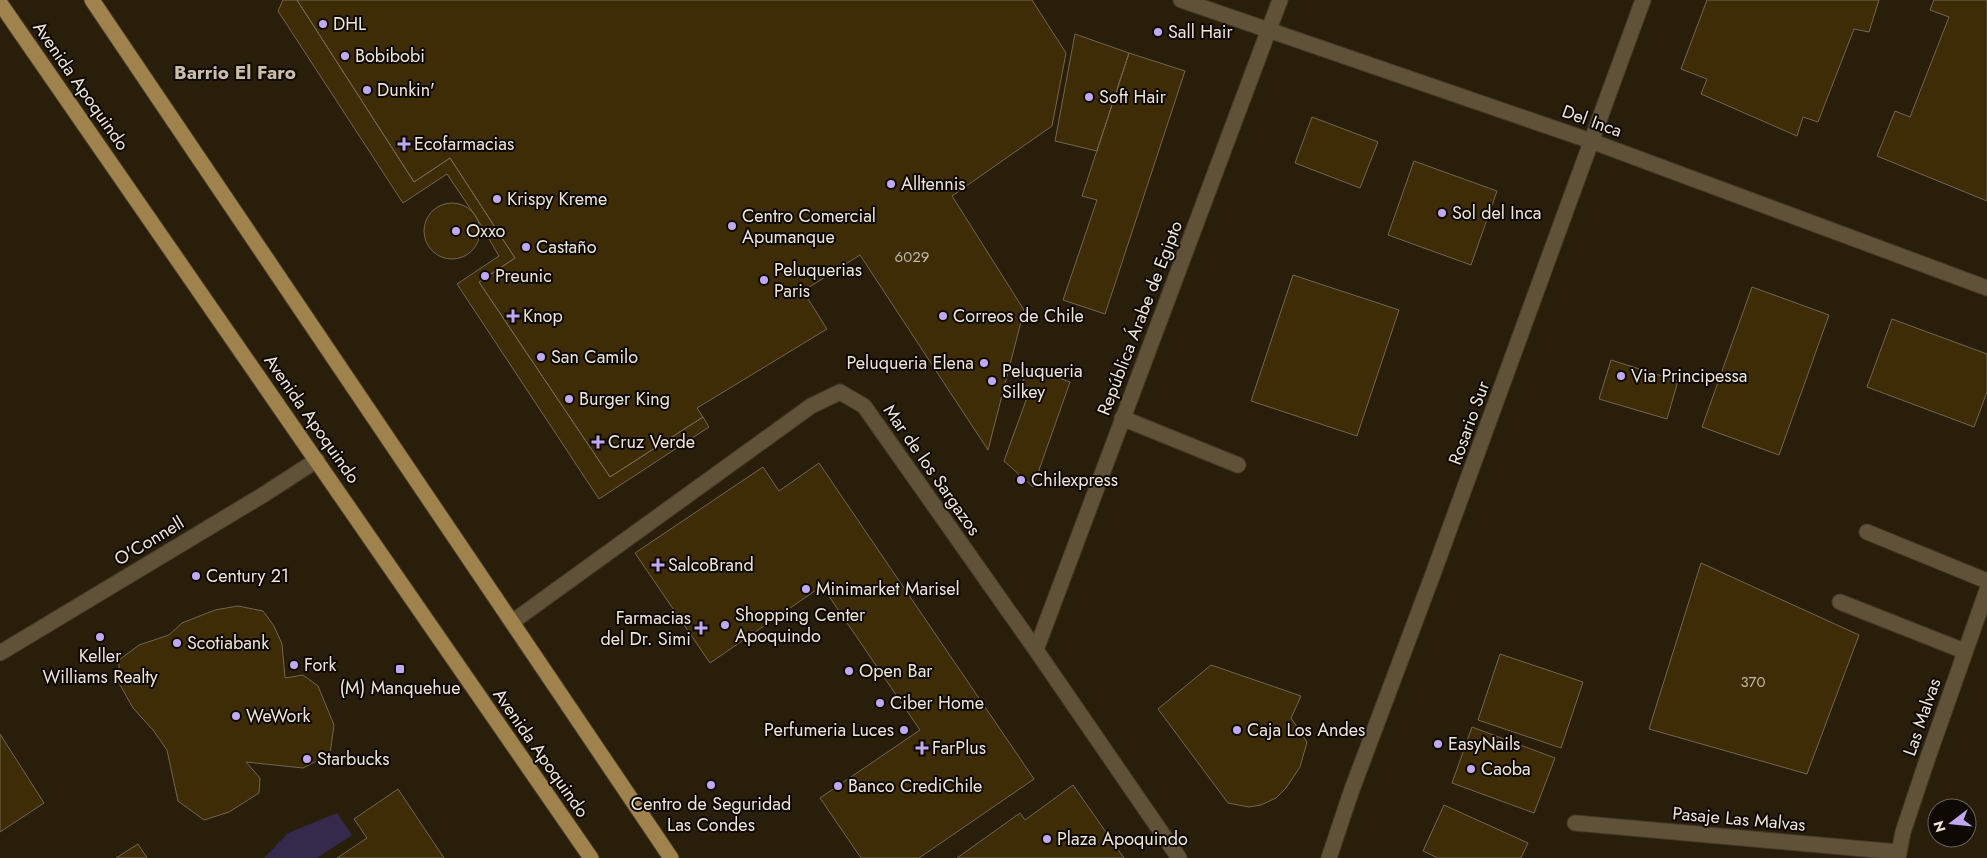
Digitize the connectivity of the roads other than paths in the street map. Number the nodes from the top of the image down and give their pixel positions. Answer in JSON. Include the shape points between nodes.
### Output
{"nodes":[{"id":1,"x":92,"y":0,"type":"edge"},
{"id":2,"x":1280,"y":0,"type":"edge"},
{"id":3,"x":1643,"y":0,"type":"edge"},
{"id":4,"x":1182,"y":1,"type":"edge"},
{"id":5,"x":0,"y":3,"type":"edge"},
{"id":6,"x":1268,"y":30,"type":"junction"},
{"id":7,"x":1591,"y":141,"type":"junction"},
{"id":8,"x":1987,"y":288,"type":"edge"},
{"id":9,"x":1122,"y":418,"type":"junction"},
{"id":10,"x":317,"y":460,"type":"junction"},
{"id":11,"x":1238,"y":465,"type":"dead end"},
{"id":12,"x":1867,"y":532,"type":"dead end"},
{"id":13,"x":1987,"y":580,"type":"edge"},
{"id":14,"x":1987,"y":590,"type":"edge"},
{"id":15,"x":1840,"y":602,"type":"dead end"},
{"id":16,"x":512,"y":622,"type":"junction"},
{"id":17,"x":1036,"y":650,"type":"junction"},
{"id":18,"x":1964,"y":651,"type":"junction"},
{"id":19,"x":0,"y":653,"type":"edge"},
{"id":20,"x":1575,"y":823,"type":"dead end"},
{"id":21,"x":1898,"y":855,"type":"edge"},
{"id":22,"x":591,"y":858,"type":"edge"},
{"id":23,"x":671,"y":858,"type":"edge"},
{"id":24,"x":1179,"y":858,"type":"edge"},
{"id":25,"x":1329,"y":858,"type":"edge"}],
"edges":[{"from":1,"to":16,"type":"main road"},
{"from":2,"to":6,"type":"street","name":"República Árabe de Egipto"},
{"from":3,"to":7,"type":"street","name":"Rosario Sur"},
{"from":4,"to":6,"type":"street","name":"Del Inca"},
{"from":5,"to":10,"type":"main road","name":"Avenida Apoquindo"},
{"from":6,"to":7,"type":"street","name":"Del Inca"},
{"from":6,"to":9,"type":"street","name":"República Árabe de Egipto"},
{"from":7,"to":8,"type":"street","name":"Del Inca"},
{"from":7,"to":25,"type":"street","name":"Rosario Sur"},
{"from":9,"to":11,"type":"street"},
{"from":9,"to":17,"type":"street","name":"República Árabe de Egipto"},
{"from":10,"to":19,"type":"street","name":"O'Connell"},
{"from":10,"to":22,"type":"main road","name":"Avenida Apoquindo"},
{"from":12,"to":13,"type":"street"},
{"from":14,"to":18,"type":"street","name":"Las Malvas"},
{"from":15,"to":18,"type":"street"},
{"from":16,"to":17,"type":"street","name":"Mar de los Sargazos","via":[[811,406],[840,392],[864,406]]},
{"from":16,"to":23,"type":"main road"},
{"from":17,"to":24,"type":"street","name":"Mar de los Sargazos"},
{"from":18,"to":21,"type":"street","name":"Las Malvas"},
{"from":20,"to":21,"type":"street","name":"Pasaje Las Malvas"}]}
